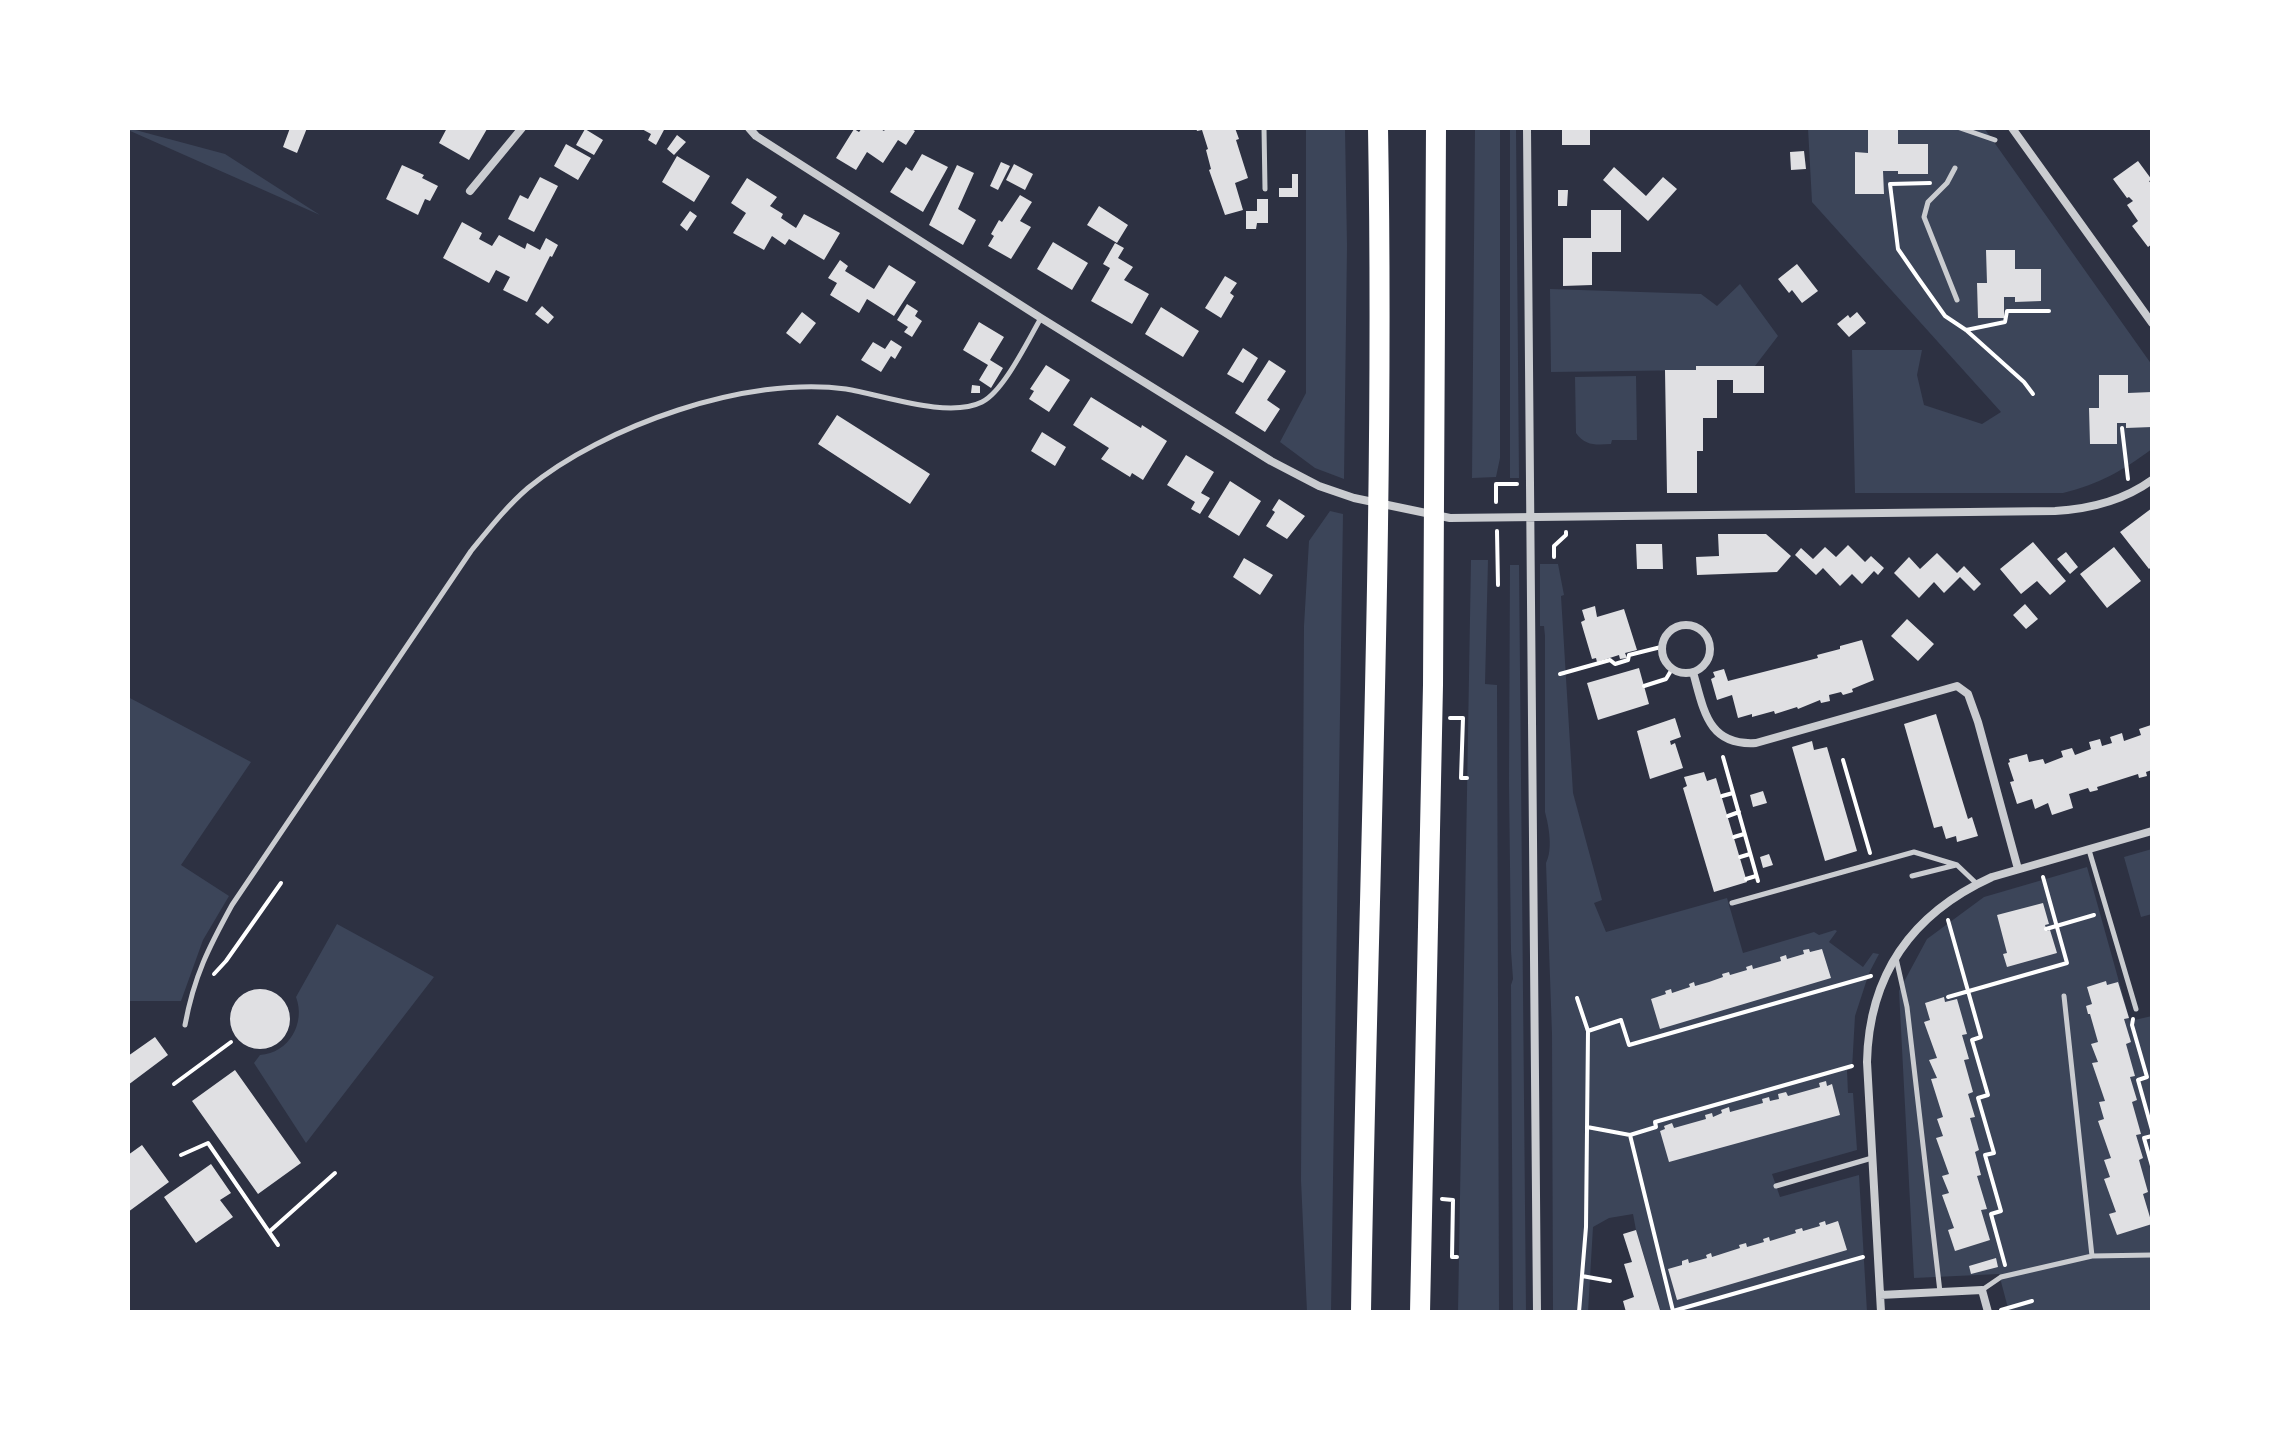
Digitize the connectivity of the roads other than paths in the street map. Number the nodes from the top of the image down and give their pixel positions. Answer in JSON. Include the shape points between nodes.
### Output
{"nodes":[{"id":1,"x":522,"y":128,"type":"edge"},
{"id":2,"x":749,"y":128,"type":"edge"},
{"id":3,"x":1264,"y":128,"type":"edge"},
{"id":4,"x":1378,"y":128,"type":"edge"},
{"id":5,"x":1436,"y":128,"type":"edge"},
{"id":6,"x":1527,"y":128,"type":"edge"},
{"id":7,"x":1960,"y":128,"type":"edge"},
{"id":8,"x":2012,"y":128,"type":"edge"},
{"id":9,"x":1995,"y":140,"type":"dead end"},
{"id":10,"x":1955,"y":168,"type":"dead end"},
{"id":11,"x":1265,"y":189,"type":"dead end"},
{"id":12,"x":470,"y":191,"type":"dead end"},
{"id":13,"x":1957,"y":300,"type":"dead end"},
{"id":14,"x":1041,"y":318,"type":"junction"},
{"id":15,"x":2152,"y":323,"type":"edge"},
{"id":16,"x":2152,"y":480,"type":"edge"},
{"id":17,"x":1529,"y":518,"type":"junction"},
{"id":18,"x":1693,"y":672,"type":"junction"},
{"id":19,"x":2152,"y":831,"type":"edge"},
{"id":20,"x":2089,"y":849,"type":"junction"},
{"id":21,"x":1957,"y":865,"type":"junction"},
{"id":22,"x":2018,"y":869,"type":"junction"},
{"id":23,"x":1912,"y":876,"type":"dead end"},
{"id":24,"x":1977,"y":884,"type":"junction"},
{"id":25,"x":1732,"y":903,"type":"dead end"},
{"id":26,"x":1896,"y":957,"type":"junction"},
{"id":27,"x":2064,"y":996,"type":"dead end"},
{"id":28,"x":2136,"y":1009,"type":"road end"},
{"id":29,"x":185,"y":1025,"type":"dead end"},
{"id":30,"x":1873,"y":1157,"type":"junction"},
{"id":31,"x":1776,"y":1186,"type":"dead end"},
{"id":32,"x":2152,"y":1255,"type":"edge"},
{"id":33,"x":2092,"y":1256,"type":"junction"},
{"id":34,"x":1982,"y":1290,"type":"junction"},
{"id":35,"x":1940,"y":1292,"type":"junction"},
{"id":36,"x":1880,"y":1295,"type":"junction"},
{"id":37,"x":1361,"y":1312,"type":"edge"},
{"id":38,"x":1420,"y":1312,"type":"edge"},
{"id":39,"x":1537,"y":1312,"type":"edge"},
{"id":40,"x":1881,"y":1312,"type":"edge"},
{"id":41,"x":1988,"y":1312,"type":"edge"}],
"edges":[{"from":1,"to":12,"type":"street"},
{"from":2,"to":14,"type":"street"},
{"from":3,"to":11,"type":"lane"},
{"from":4,"to":37,"type":"highway","via":[[1378,524]]},
{"from":5,"to":38,"type":"highway"},
{"from":6,"to":17,"type":"street"},
{"from":7,"to":9,"type":"lane"},
{"from":8,"to":15,"type":"street"},
{"from":10,"to":13,"type":"lane","via":[[1928,202],[1924,217]]},
{"from":14,"to":17,"type":"street","via":[[1319,486],[1450,518]]},
{"from":14,"to":29,"type":"lane","via":[[997,391],[972,406],[945,409],[844,389],[764,389],[697,405],[603,441],[529,488],[462,564],[232,905],[203,960]]},
{"from":16,"to":17,"type":"street","via":[[2084,509],[2055,511]]},
{"from":17,"to":39,"type":"street"},
{"from":18,"to":18,"type":"street","via":[[1709,658],[1707,637],[1693,625],[1675,627],[1664,638],[1663,656],[1672,669]]},
{"from":18,"to":22,"type":"street","via":[[1708,721],[1723,737],[1744,744],[1957,686],[1968,694],[1978,722]]},
{"from":19,"to":20,"type":"street"},
{"from":20,"to":22,"type":"street"},
{"from":20,"to":28,"type":"lane"},
{"from":21,"to":23,"type":"lane"},
{"from":21,"to":24,"type":"lane"},
{"from":21,"to":25,"type":"lane","via":[[1914,852]]},
{"from":22,"to":24,"type":"street"},
{"from":24,"to":26,"type":"street","via":[[1931,914]]},
{"from":26,"to":30,"type":"street","via":[[1874,1005],[1867,1037]]},
{"from":26,"to":35,"type":"lane","via":[[1907,1007]]},
{"from":27,"to":33,"type":"lane"},
{"from":30,"to":31,"type":"lane"},
{"from":30,"to":36,"type":"street"},
{"from":32,"to":33,"type":"lane"},
{"from":33,"to":34,"type":"lane","via":[[2001,1277]]},
{"from":34,"to":35,"type":"street"},
{"from":34,"to":41,"type":"street"},
{"from":35,"to":36,"type":"street"},
{"from":36,"to":40,"type":"street"}]}
